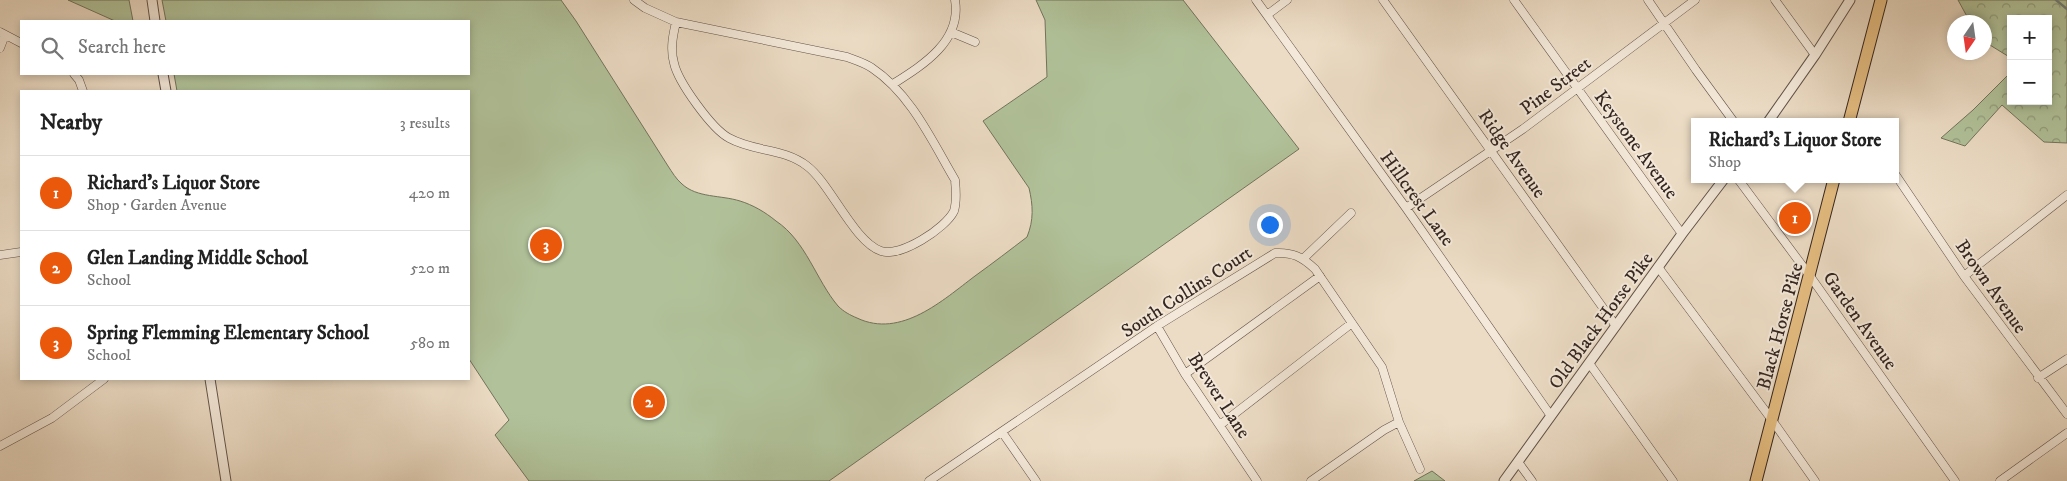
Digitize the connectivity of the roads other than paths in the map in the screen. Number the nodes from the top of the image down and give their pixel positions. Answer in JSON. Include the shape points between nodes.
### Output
{"nodes":[{"id":1,"x":152,"y":0,"type":"edge"},
{"id":2,"x":634,"y":0,"type":"edge"},
{"id":3,"x":955,"y":0,"type":"edge"},
{"id":4,"x":1256,"y":0,"type":"edge"},
{"id":5,"x":1287,"y":0,"type":"edge"},
{"id":6,"x":1383,"y":0,"type":"edge"},
{"id":7,"x":1514,"y":0,"type":"edge"},
{"id":8,"x":1648,"y":0,"type":"edge"},
{"id":9,"x":1695,"y":0,"type":"edge"},
{"id":10,"x":1775,"y":0,"type":"edge"},
{"id":11,"x":1850,"y":0,"type":"edge"},
{"id":12,"x":1881,"y":0,"type":"edge"},
{"id":13,"x":1267,"y":15,"type":"junction"},
{"id":14,"x":155,"y":20,"type":"edge"},
{"id":15,"x":676,"y":22,"type":"junction"},
{"id":16,"x":1664,"y":24,"type":"junction"},
{"id":17,"x":951,"y":32,"type":"junction"},
{"id":18,"x":3,"y":34,"type":"edge"},
{"id":19,"x":20,"y":42,"type":"edge"},
{"id":20,"x":975,"y":42,"type":"dead end"},
{"id":21,"x":0,"y":48,"type":"edge"},
{"id":22,"x":1815,"y":56,"type":"junction"},
{"id":23,"x":75,"y":75,"type":"edge"},
{"id":24,"x":163,"y":75,"type":"edge"},
{"id":25,"x":893,"y":84,"type":"junction"},
{"id":26,"x":1577,"y":89,"type":"junction"},
{"id":27,"x":82,"y":90,"type":"edge"},
{"id":28,"x":166,"y":90,"type":"edge"},
{"id":29,"x":1731,"y":118,"type":"edge"},
{"id":30,"x":1771,"y":118,"type":"edge"},
{"id":31,"x":1852,"y":118,"type":"edge"},
{"id":32,"x":1491,"y":149,"type":"junction"},
{"id":33,"x":1899,"y":180,"type":"edge"},
{"id":34,"x":1721,"y":183,"type":"edge"},
{"id":35,"x":1741,"y":183,"type":"edge"},
{"id":36,"x":1833,"y":183,"type":"edge"},
{"id":37,"x":2067,"y":195,"type":"edge"},
{"id":38,"x":1406,"y":208,"type":"junction"},
{"id":39,"x":1351,"y":213,"type":"dead end"},
{"id":40,"x":1682,"y":234,"type":"junction"},
{"id":41,"x":20,"y":252,"type":"edge"},
{"id":42,"x":0,"y":255,"type":"edge"},
{"id":43,"x":1304,"y":258,"type":"junction"},
{"id":44,"x":1658,"y":268,"type":"junction"},
{"id":45,"x":1320,"y":276,"type":"junction"},
{"id":46,"x":1810,"y":276,"type":"junction"},
{"id":47,"x":1964,"y":276,"type":"junction"},
{"id":48,"x":1352,"y":322,"type":"junction"},
{"id":49,"x":1157,"y":326,"type":"junction"},
{"id":50,"x":1616,"y":326,"type":"junction"},
{"id":51,"x":2067,"y":359,"type":"edge"},
{"id":52,"x":1589,"y":363,"type":"junction"},
{"id":53,"x":1185,"y":374,"type":"junction"},
{"id":54,"x":2038,"y":378,"type":"junction"},
{"id":55,"x":103,"y":380,"type":"edge"},
{"id":56,"x":210,"y":380,"type":"edge"},
{"id":57,"x":2067,"y":414,"type":"edge"},
{"id":58,"x":1551,"y":416,"type":"junction"},
{"id":59,"x":1772,"y":420,"type":"junction"},
{"id":60,"x":1399,"y":422,"type":"junction"},
{"id":61,"x":1220,"y":425,"type":"junction"},
{"id":62,"x":1002,"y":432,"type":"junction"},
{"id":63,"x":2067,"y":433,"type":"edge"},
{"id":64,"x":0,"y":446,"type":"edge"},
{"id":65,"x":1518,"y":462,"type":"junction"},
{"id":66,"x":1420,"y":469,"type":"dead end"},
{"id":67,"x":1255,"y":480,"type":"edge"},
{"id":68,"x":226,"y":481,"type":"edge"},
{"id":69,"x":929,"y":481,"type":"edge"},
{"id":70,"x":1036,"y":481,"type":"edge"},
{"id":71,"x":1311,"y":481,"type":"edge"},
{"id":72,"x":1504,"y":481,"type":"edge"},
{"id":73,"x":1532,"y":481,"type":"edge"},
{"id":74,"x":1674,"y":481,"type":"edge"},
{"id":75,"x":1756,"y":481,"type":"edge"},
{"id":76,"x":1815,"y":481,"type":"edge"},
{"id":77,"x":1955,"y":481,"type":"edge"},
{"id":78,"x":2000,"y":481,"type":"edge"}],
"edges":[{"from":1,"to":14,"type":"street"},
{"from":2,"to":15,"type":"street"},
{"from":3,"to":17,"type":"street","via":[[957,11]]},
{"from":4,"to":13,"type":"street","name":"Hillcrest Lane"},
{"from":5,"to":13,"type":"street"},
{"from":6,"to":32,"type":"street","name":"Ridge Avenue"},
{"from":7,"to":26,"type":"street","name":"Keystone Avenue"},
{"from":8,"to":16,"type":"street"},
{"from":9,"to":16,"type":"street","name":"Pine Street"},
{"from":10,"to":22,"type":"street"},
{"from":11,"to":22,"type":"street"},
{"from":12,"to":31,"type":"main road"},
{"from":13,"to":38,"type":"street","name":"Hillcrest Lane"},
{"from":15,"to":25,"type":"street","via":[[847,57],[870,67]]},
{"from":15,"to":25,"type":"street","via":[[671,47],[674,64],[695,102],[716,130],[730,139],[785,154],[810,168],[871,246],[892,253],[922,240],[944,225],[954,210],[957,192],[955,180],[917,116]]},
{"from":16,"to":26,"type":"street","name":"Pine Street"},
{"from":16,"to":29,"type":"street"},
{"from":17,"to":20,"type":"street"},
{"from":17,"to":25,"type":"street","via":[[924,64]]},
{"from":18,"to":19,"type":"street"},
{"from":18,"to":21,"type":"street"},
{"from":22,"to":30,"type":"street"},
{"from":23,"to":27,"type":"street"},
{"from":24,"to":28,"type":"street"},
{"from":26,"to":32,"type":"street","name":"Pine Street"},
{"from":26,"to":40,"type":"street","name":"Keystone Avenue"},
{"from":32,"to":38,"type":"street","name":"Pine Street"},
{"from":32,"to":50,"type":"street","name":"Ridge Avenue"},
{"from":33,"to":47,"type":"street","name":"Brown Avenue"},
{"from":34,"to":40,"type":"street","name":"Old Black Horse Pike"},
{"from":35,"to":46,"type":"street","name":"Garden Avenue"},
{"from":36,"to":46,"type":"main road","name":"Black Horse Pike"},
{"from":37,"to":47,"type":"street"},
{"from":38,"to":58,"type":"street","name":"Hillcrest Lane"},
{"from":39,"to":43,"type":"street"},
{"from":40,"to":44,"type":"street","name":"Old Black Horse Pike"},
{"from":41,"to":42,"type":"street"},
{"from":43,"to":45,"type":"street"},
{"from":43,"to":49,"type":"street","name":"South Collins Court","via":[[1286,252],[1275,253]]},
{"from":44,"to":50,"type":"street","name":"Old Black Horse Pike"},
{"from":44,"to":59,"type":"street"},
{"from":45,"to":48,"type":"street"},
{"from":45,"to":53,"type":"street"},
{"from":46,"to":59,"type":"main road","name":"Black Horse Pike"},
{"from":46,"to":77,"type":"street","name":"Garden Avenue"},
{"from":47,"to":54,"type":"street","name":"Brown Avenue"},
{"from":48,"to":60,"type":"street","via":[[1382,367]]},
{"from":48,"to":61,"type":"street"},
{"from":49,"to":53,"type":"street","name":"Brewer Lane"},
{"from":49,"to":62,"type":"street","name":"South Collins Court"},
{"from":50,"to":52,"type":"street","name":"Old Black Horse Pike"},
{"from":51,"to":54,"type":"street"},
{"from":52,"to":58,"type":"street","name":"Old Black Horse Pike"},
{"from":52,"to":74,"type":"street"},
{"from":53,"to":61,"type":"street","name":"Brewer Lane"},
{"from":54,"to":57,"type":"street","name":"Brown Avenue"},
{"from":55,"to":64,"type":"street","via":[[52,418]]},
{"from":56,"to":68,"type":"street"},
{"from":58,"to":65,"type":"street","name":"Old Black Horse Pike"},
{"from":59,"to":75,"type":"main road","name":"Black Horse Pike"},
{"from":59,"to":76,"type":"street"},
{"from":60,"to":66,"type":"street"},
{"from":60,"to":71,"type":"street"},
{"from":61,"to":67,"type":"street","name":"Brewer Lane"},
{"from":62,"to":69,"type":"street","name":"South Collins Court"},
{"from":62,"to":70,"type":"street"},
{"from":63,"to":78,"type":"street"},
{"from":65,"to":72,"type":"street","name":"Old Black Horse Pike"},
{"from":65,"to":73,"type":"street"}]}
